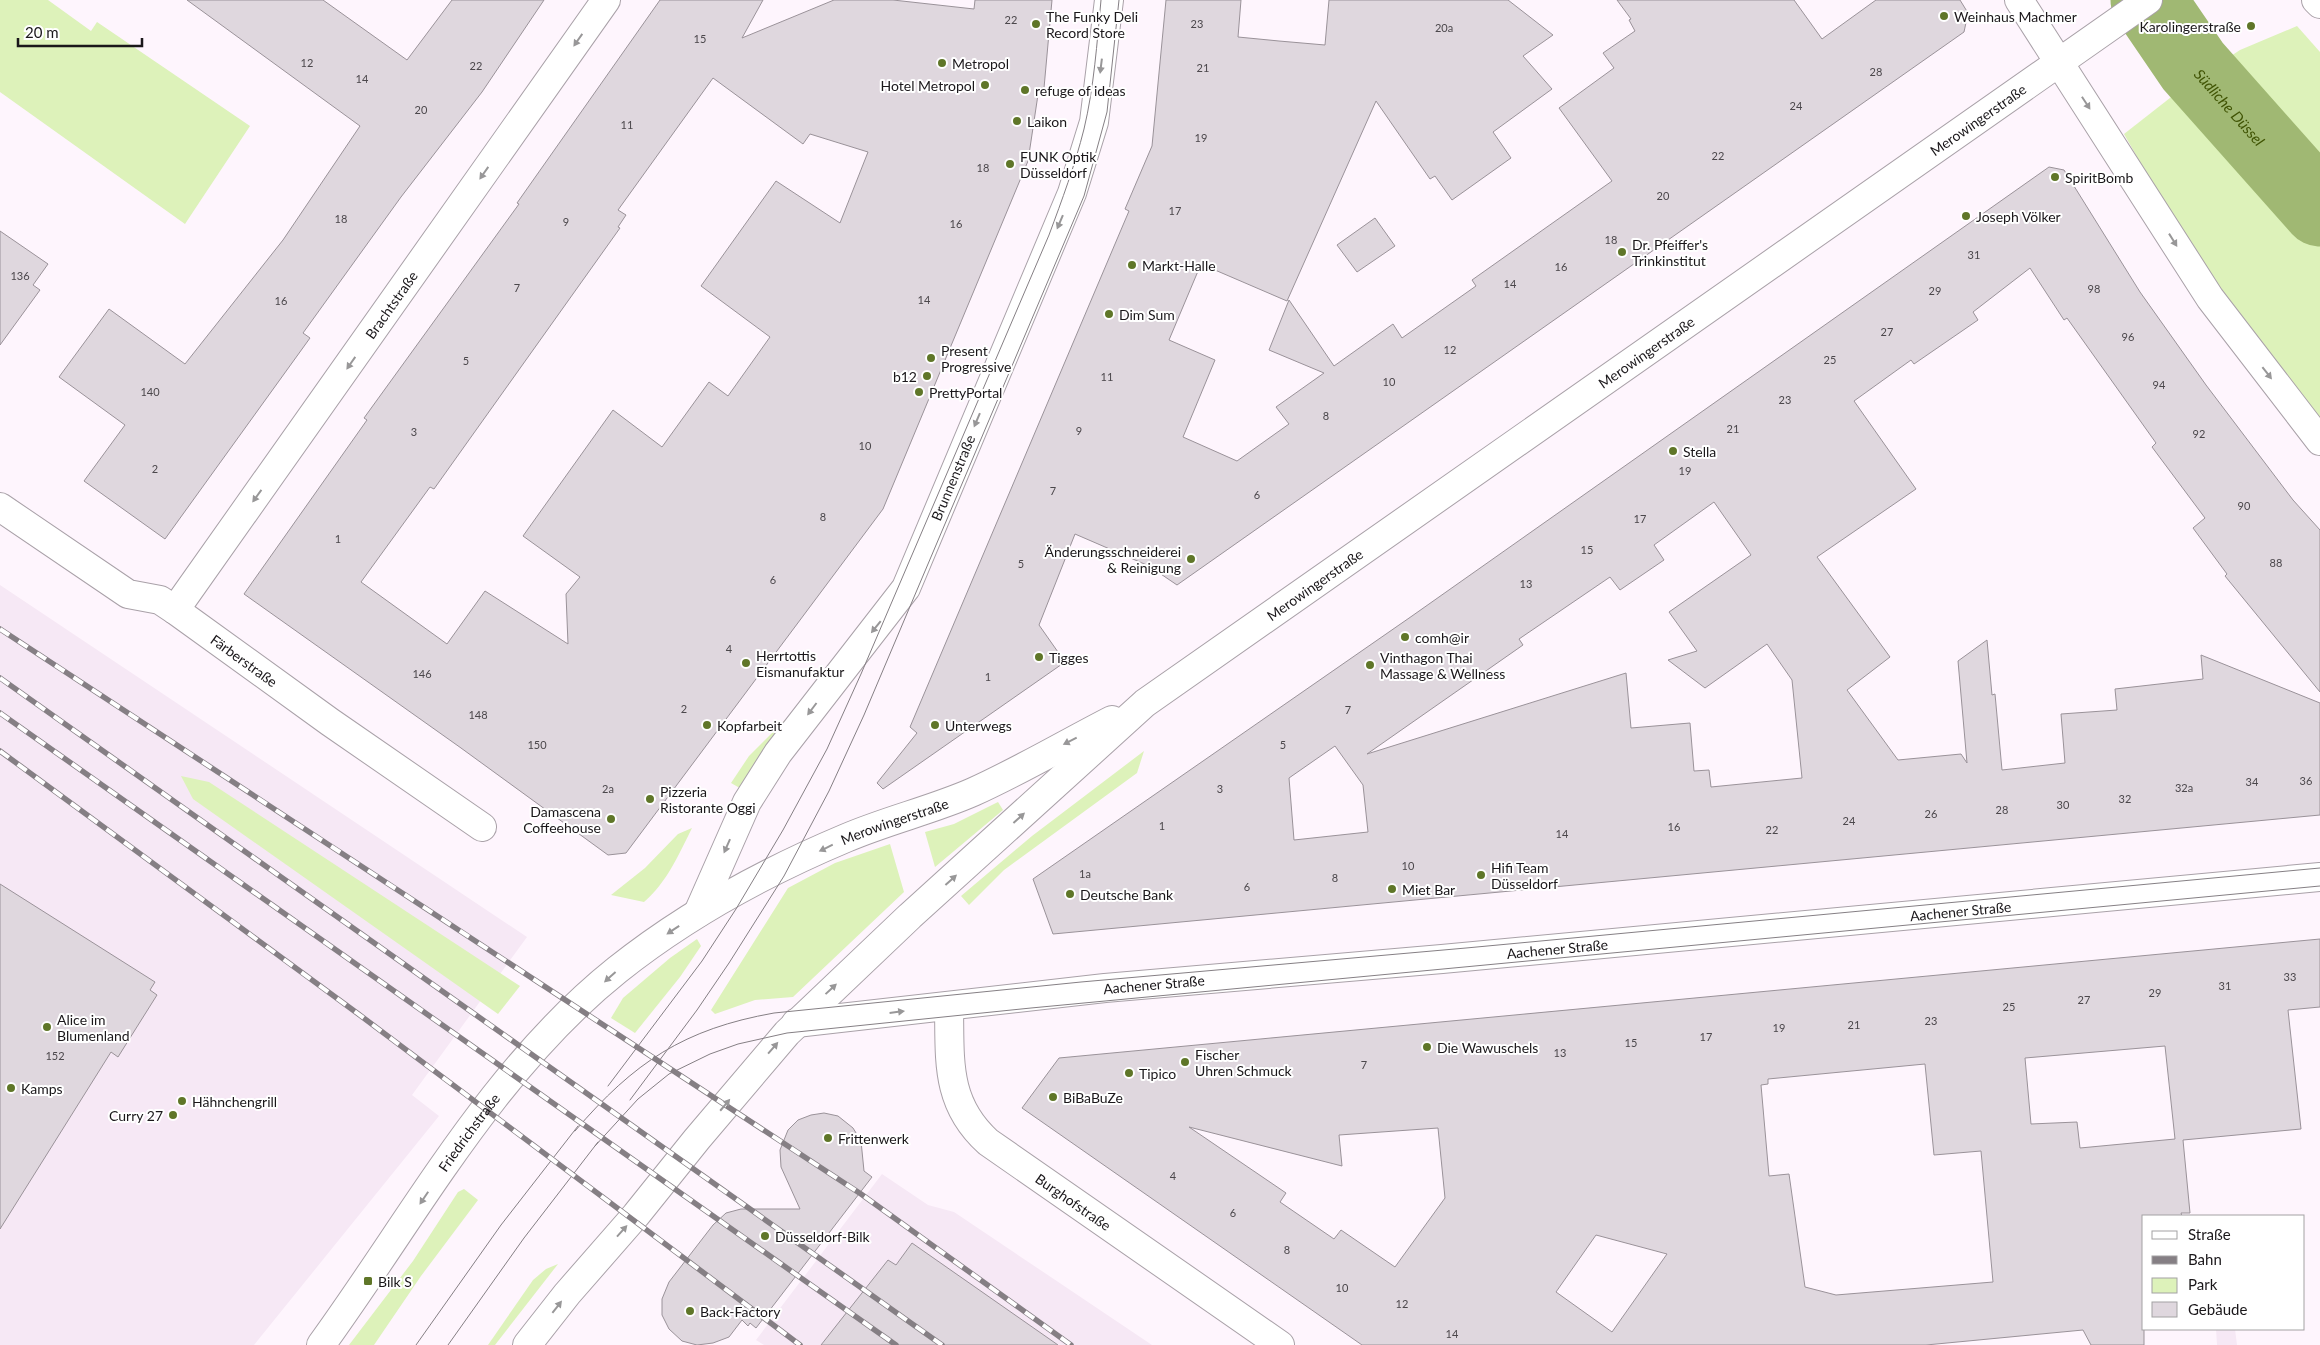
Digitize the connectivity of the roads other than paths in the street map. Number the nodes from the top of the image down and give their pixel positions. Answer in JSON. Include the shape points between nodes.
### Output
{"nodes":[{"id":1,"x":606,"y":0,"type":"edge"},
{"id":2,"x":1109,"y":0,"type":"edge"},
{"id":3,"x":2019,"y":0,"type":"edge"},
{"id":4,"x":2148,"y":0,"type":"edge"},
{"id":5,"x":2316,"y":0,"type":"edge"},
{"id":6,"x":2320,"y":4,"type":"edge"},
{"id":7,"x":2059,"y":62,"type":"junction"},
{"id":8,"x":2320,"y":441,"type":"edge"},
{"id":9,"x":0,"y":507,"type":"edge"},
{"id":10,"x":176,"y":610,"type":"junction"},
{"id":11,"x":1145,"y":703,"type":"junction"},
{"id":12,"x":482,"y":827,"type":"dead end"},
{"id":13,"x":2320,"y":877,"type":"edge"},
{"id":14,"x":698,"y":913,"type":"junction"},
{"id":15,"x":648,"y":947,"type":"joint"},
{"id":16,"x":949,"y":1006,"type":"junction"},
{"id":17,"x":796,"y":1023,"type":"junction"},
{"id":18,"x":321,"y":1345,"type":"edge"},
{"id":19,"x":527,"y":1345,"type":"edge"},
{"id":20,"x":1280,"y":1345,"type":"edge"}],
"edges":[{"from":1,"to":10,"type":"street","name":"Brachtstraße","one_way":true},
{"from":2,"to":14,"type":"street","name":"Brunnenstraße","one_way":true,"via":[[1094,122],[1072,193],[906,588],[784,746],[747,802]]},
{"from":3,"to":7,"type":"street"},
{"from":4,"to":7,"type":"street","name":"Merowingerstraße"},
{"from":5,"to":6,"type":"street"},
{"from":7,"to":8,"type":"street","one_way":true,"via":[[2210,298]]},
{"from":7,"to":11,"type":"street","name":"Merowingerstraße"},
{"from":9,"to":10,"type":"street","name":"Färberstraße","via":[[128,594],[160,600]]},
{"from":10,"to":12,"type":"street","name":"Färberstraße"},
{"from":11,"to":14,"type":"street","name":"Merowingerstraße","one_way":true,"via":[[973,792],[846,838],[772,872]]},
{"from":17,"to":11,"type":"street","name":"Merowingerstraße","one_way":true},
{"from":13,"to":16,"type":"street","name":"Aachener Straße","via":[[1105,988]]},
{"from":14,"to":15,"type":"street","name":"Merowingerstraße","one_way":true},
{"from":15,"to":18,"type":"street","name":"Friedrichstraße","one_way":true,"via":[[616,971],[561,1023],[500,1092]]},
{"from":17,"to":16,"type":"street","name":"Aachener Straße","one_way":true},
{"from":16,"to":20,"type":"street","name":"Burghofstraße","via":[[955,1094],[974,1129],[988,1142]]},
{"from":19,"to":17,"type":"street","name":"Merowingerstraße","one_way":true}]}
